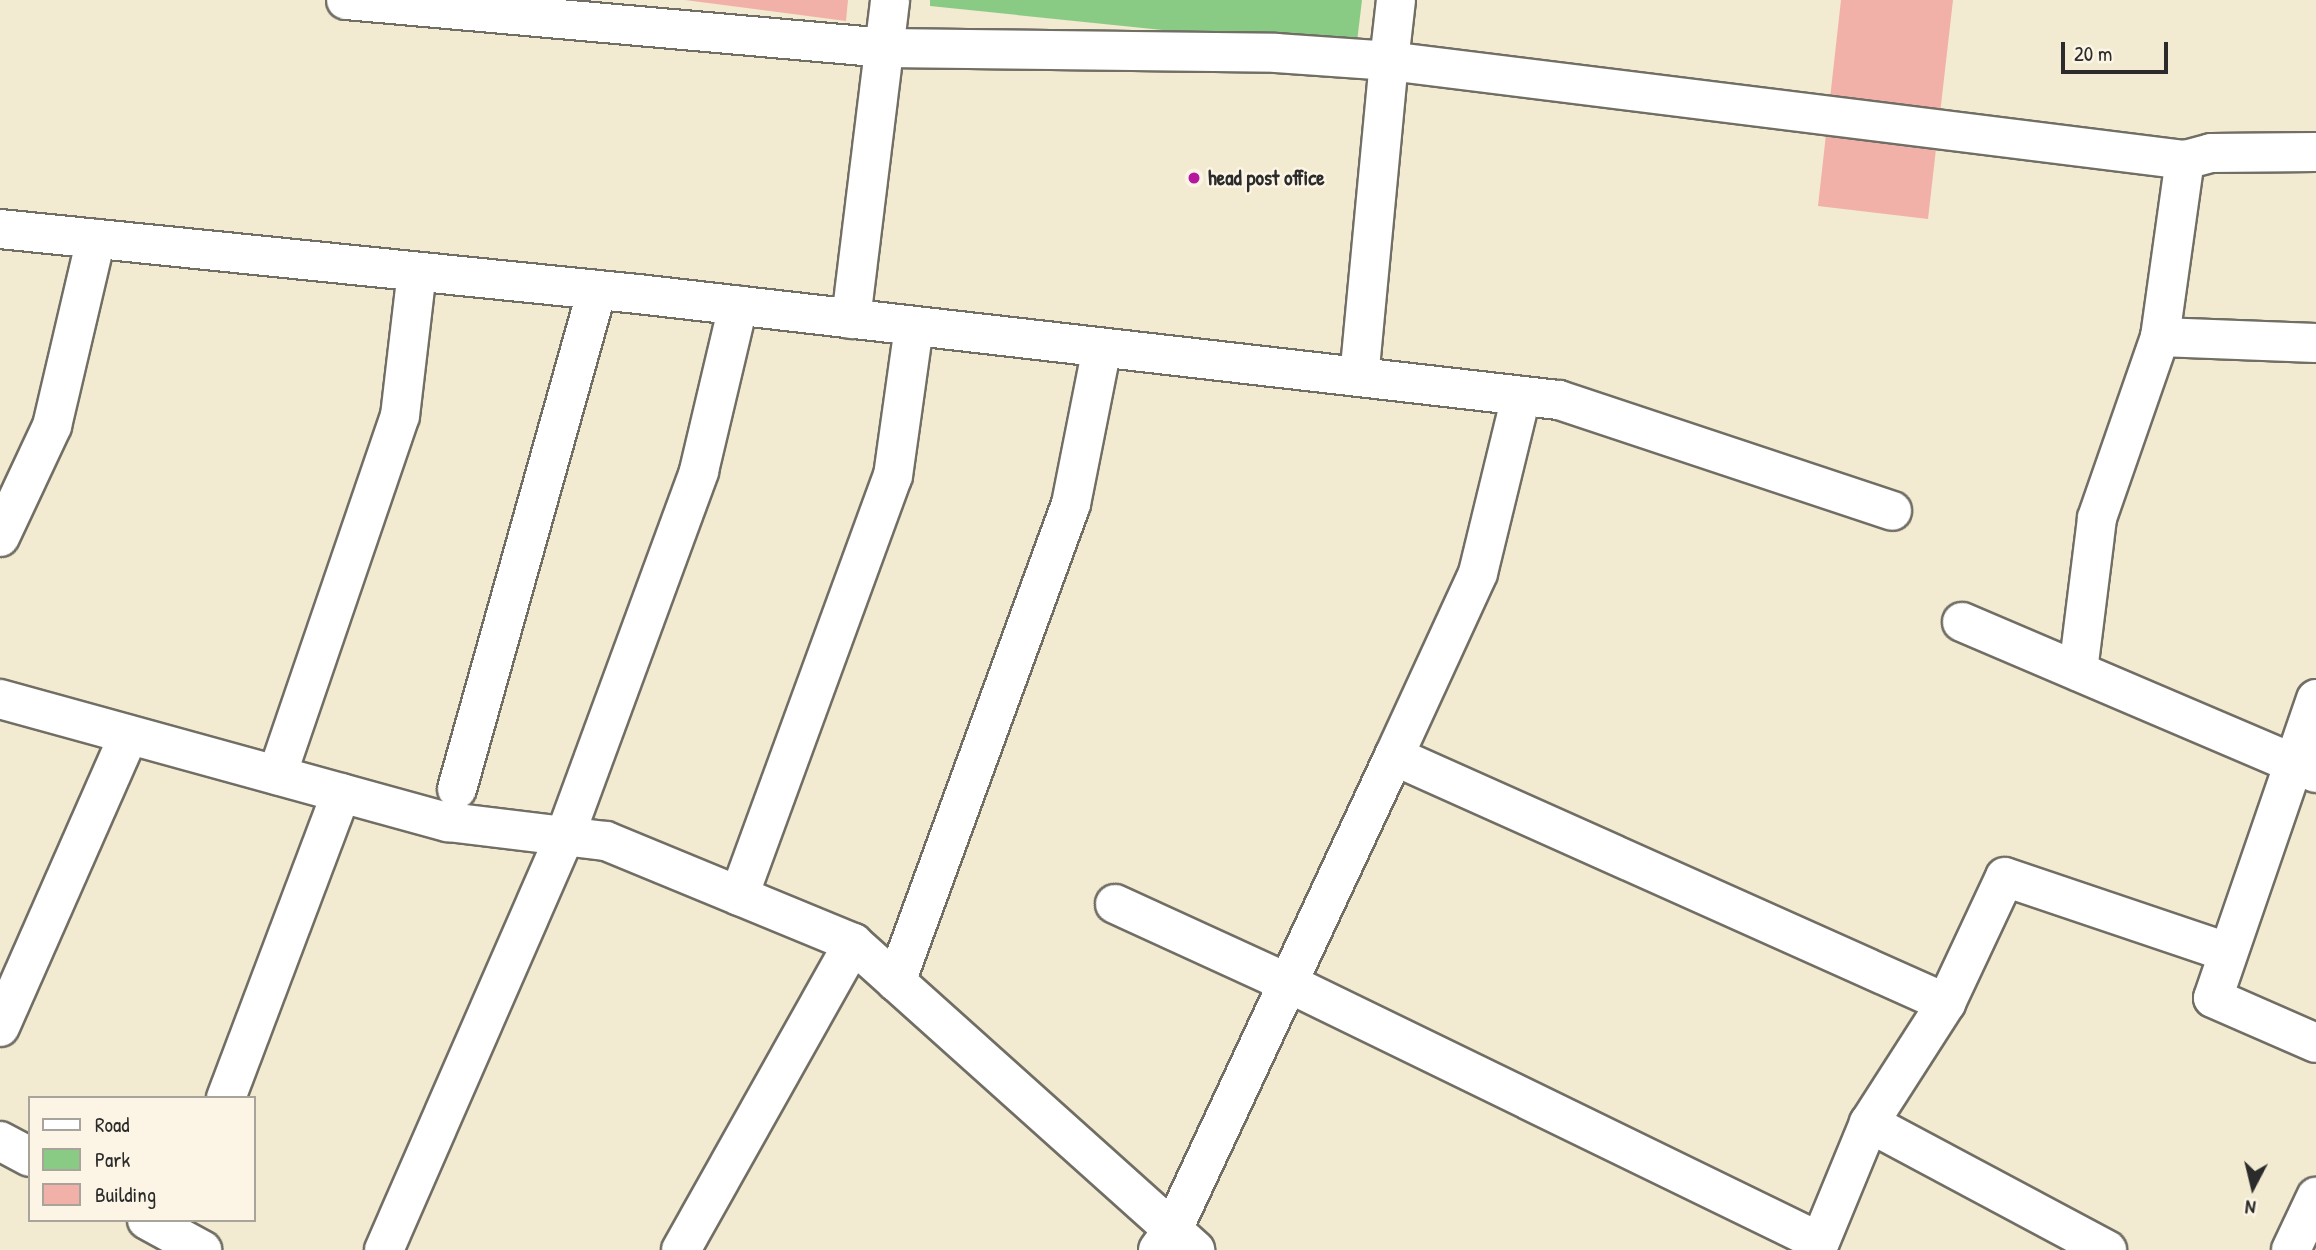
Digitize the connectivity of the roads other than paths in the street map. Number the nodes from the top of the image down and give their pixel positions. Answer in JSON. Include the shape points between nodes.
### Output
{"nodes":[{"id":1,"x":346,"y":0,"type":"edge"},
{"id":2,"x":890,"y":0,"type":"edge"},
{"id":3,"x":1396,"y":0,"type":"edge"},
{"id":4,"x":886,"y":48,"type":"junction"},
{"id":5,"x":1390,"y":61,"type":"junction"},
{"id":6,"x":2316,"y":152,"type":"edge"},
{"id":7,"x":2185,"y":160,"type":"junction"},
{"id":8,"x":0,"y":229,"type":"edge"},
{"id":9,"x":96,"y":239,"type":"junction"},
{"id":10,"x":417,"y":272,"type":"junction"},
{"id":11,"x":597,"y":290,"type":"junction"},
{"id":12,"x":738,"y":306,"type":"junction"},
{"id":13,"x":851,"y":319,"type":"junction"},
{"id":14,"x":914,"y":326,"type":"junction"},
{"id":15,"x":2160,"y":337,"type":"junction"},
{"id":16,"x":2316,"y":343,"type":"edge"},
{"id":17,"x":1102,"y":348,"type":"junction"},
{"id":18,"x":1359,"y":377,"type":"junction"},
{"id":19,"x":1521,"y":396,"type":"junction"},
{"id":20,"x":1892,"y":511,"type":"dead end"},
{"id":21,"x":0,"y":537,"type":"edge"},
{"id":22,"x":1962,"y":622,"type":"dead end"},
{"id":23,"x":2078,"y":671,"type":"junction"},
{"id":24,"x":0,"y":699,"type":"edge"},
{"id":25,"x":2316,"y":699,"type":"edge"},
{"id":26,"x":129,"y":735,"type":"junction"},
{"id":27,"x":1394,"y":756,"type":"junction"},
{"id":28,"x":2305,"y":768,"type":"edge"},
{"id":29,"x":278,"y":775,"type":"junction"},
{"id":30,"x":457,"y":789,"type":"dead end"},
{"id":31,"x":341,"y":793,"type":"junction"},
{"id":32,"x":565,"y":836,"type":"junction"},
{"id":33,"x":739,"y":896,"type":"junction"},
{"id":34,"x":1115,"y":904,"type":"dead end"},
{"id":35,"x":853,"y":943,"type":"junction"},
{"id":36,"x":2227,"y":952,"type":"junction"},
{"id":37,"x":896,"y":982,"type":"junction"},
{"id":38,"x":1290,"y":984,"type":"junction"},
{"id":39,"x":1946,"y":1003,"type":"junction"},
{"id":40,"x":0,"y":1027,"type":"edge"},
{"id":41,"x":2316,"y":1042,"type":"edge"},
{"id":42,"x":227,"y":1096,"type":"edge"},
{"id":43,"x":1869,"y":1123,"type":"junction"},
{"id":44,"x":0,"y":1141,"type":"edge"},
{"id":45,"x":28,"y":1156,"type":"edge"},
{"id":46,"x":2316,"y":1196,"type":"edge"},
{"id":47,"x":1175,"y":1243,"type":"edge"},
{"id":48,"x":384,"y":1250,"type":"edge"},
{"id":49,"x":681,"y":1250,"type":"edge"},
{"id":50,"x":2107,"y":1250,"type":"edge"},
{"id":51,"x":2291,"y":1250,"type":"edge"}],
"edges":[{"from":1,"to":4,"type":"street"},
{"from":2,"to":4,"type":"street"},
{"from":3,"to":5,"type":"street"},
{"from":4,"to":5,"type":"street","via":[[1276,53]]},
{"from":4,"to":13,"type":"street"},
{"from":5,"to":7,"type":"street"},
{"from":5,"to":18,"type":"street"},
{"from":6,"to":7,"type":"street","via":[[2211,153]]},
{"from":7,"to":15,"type":"street"},
{"from":8,"to":9,"type":"street"},
{"from":9,"to":10,"type":"street"},
{"from":9,"to":21,"type":"street","via":[[52,426]]},
{"from":10,"to":11,"type":"street"},
{"from":10,"to":29,"type":"street","via":[[400,416]]},
{"from":11,"to":12,"type":"street"},
{"from":11,"to":30,"type":"street"},
{"from":12,"to":13,"type":"street"},
{"from":12,"to":32,"type":"street","via":[[699,471]]},
{"from":13,"to":14,"type":"street"},
{"from":14,"to":17,"type":"street"},
{"from":14,"to":33,"type":"street","via":[[893,477]]},
{"from":15,"to":16,"type":"street"},
{"from":15,"to":23,"type":"street","via":[[2097,518]]},
{"from":17,"to":18,"type":"street"},
{"from":17,"to":37,"type":"street","via":[[1070,504]]},
{"from":18,"to":19,"type":"street"},
{"from":19,"to":20,"type":"street","via":[[1559,400]]},
{"from":19,"to":27,"type":"street","via":[[1478,573]]},
{"from":22,"to":23,"type":"street"},
{"from":23,"to":28,"type":"street"},
{"from":24,"to":26,"type":"street"},
{"from":25,"to":28,"type":"street"},
{"from":26,"to":29,"type":"street"},
{"from":26,"to":40,"type":"street"},
{"from":27,"to":38,"type":"street"},
{"from":27,"to":39,"type":"street"},
{"from":28,"to":36,"type":"street"},
{"from":29,"to":31,"type":"street"},
{"from":31,"to":32,"type":"street","via":[[448,822]]},
{"from":31,"to":42,"type":"street"},
{"from":32,"to":33,"type":"street","via":[[606,841]]},
{"from":32,"to":48,"type":"street"},
{"from":33,"to":35,"type":"street"},
{"from":34,"to":38,"type":"street"},
{"from":35,"to":37,"type":"street"},
{"from":35,"to":49,"type":"street"},
{"from":36,"to":39,"type":"street","via":[[2005,877]]},
{"from":36,"to":41,"type":"street","via":[[2213,998]]},
{"from":37,"to":47,"type":"street"},
{"from":38,"to":43,"type":"street","via":[[1820,1242]]},
{"from":38,"to":47,"type":"street"},
{"from":39,"to":43,"type":"street"},
{"from":43,"to":50,"type":"street"},
{"from":44,"to":45,"type":"street"},
{"from":46,"to":51,"type":"street"}]}
